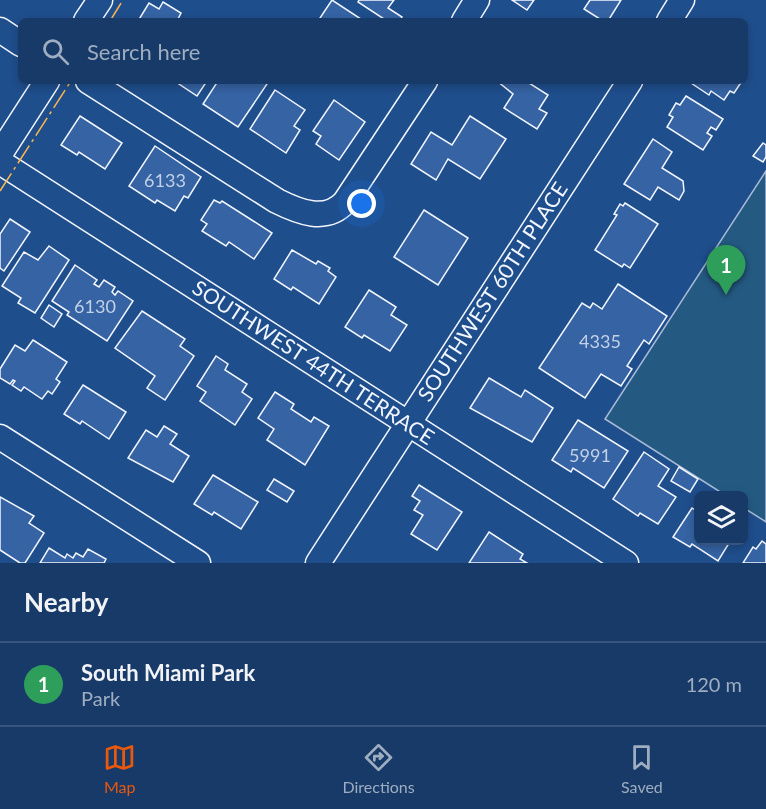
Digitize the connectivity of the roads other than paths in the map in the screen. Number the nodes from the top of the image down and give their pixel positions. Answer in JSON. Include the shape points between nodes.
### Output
{"nodes":[{"id":1,"x":100,"y":0,"type":"edge"},
{"id":2,"x":477,"y":0,"type":"edge"},
{"id":3,"x":682,"y":0,"type":"edge"},
{"id":4,"x":88,"y":18,"type":"edge"},
{"id":5,"x":466,"y":18,"type":"edge"},
{"id":6,"x":671,"y":18,"type":"edge"},
{"id":7,"x":0,"y":30,"type":"edge"},
{"id":8,"x":18,"y":42,"type":"edge"},
{"id":9,"x":45,"y":84,"type":"edge"},
{"id":10,"x":93,"y":84,"type":"edge"},
{"id":11,"x":423,"y":84,"type":"edge"},
{"id":12,"x":628,"y":84,"type":"edge"},
{"id":13,"x":0,"y":154,"type":"edge"},
{"id":14,"x":0,"y":162,"type":"edge"},
{"id":15,"x":407,"y":424,"type":"junction"},
{"id":16,"x":0,"y":437,"type":"edge"},
{"id":17,"x":198,"y":563,"type":"edge"},
{"id":18,"x":318,"y":563,"type":"edge"},
{"id":19,"x":626,"y":563,"type":"edge"}],
"edges":[{"from":1,"to":4,"type":"street"},
{"from":2,"to":5,"type":"street"},
{"from":3,"to":6,"type":"street"},
{"from":7,"to":8,"type":"street"},
{"from":9,"to":13,"type":"street"},
{"from":10,"to":11,"type":"street","via":[[277,201],[298,211],[317,214],[334,212],[345,202]]},
{"from":12,"to":15,"type":"street","name":"SOUTHWEST 60TH PLACE"},
{"from":14,"to":15,"type":"street","name":"SOUTHWEST 44TH TERRACE"},
{"from":15,"to":18,"type":"street","name":"SOUTHWEST 60TH PLACE"},
{"from":15,"to":19,"type":"street","name":"SOUTHWEST 44TH TERRACE"},
{"from":16,"to":17,"type":"street"}]}
